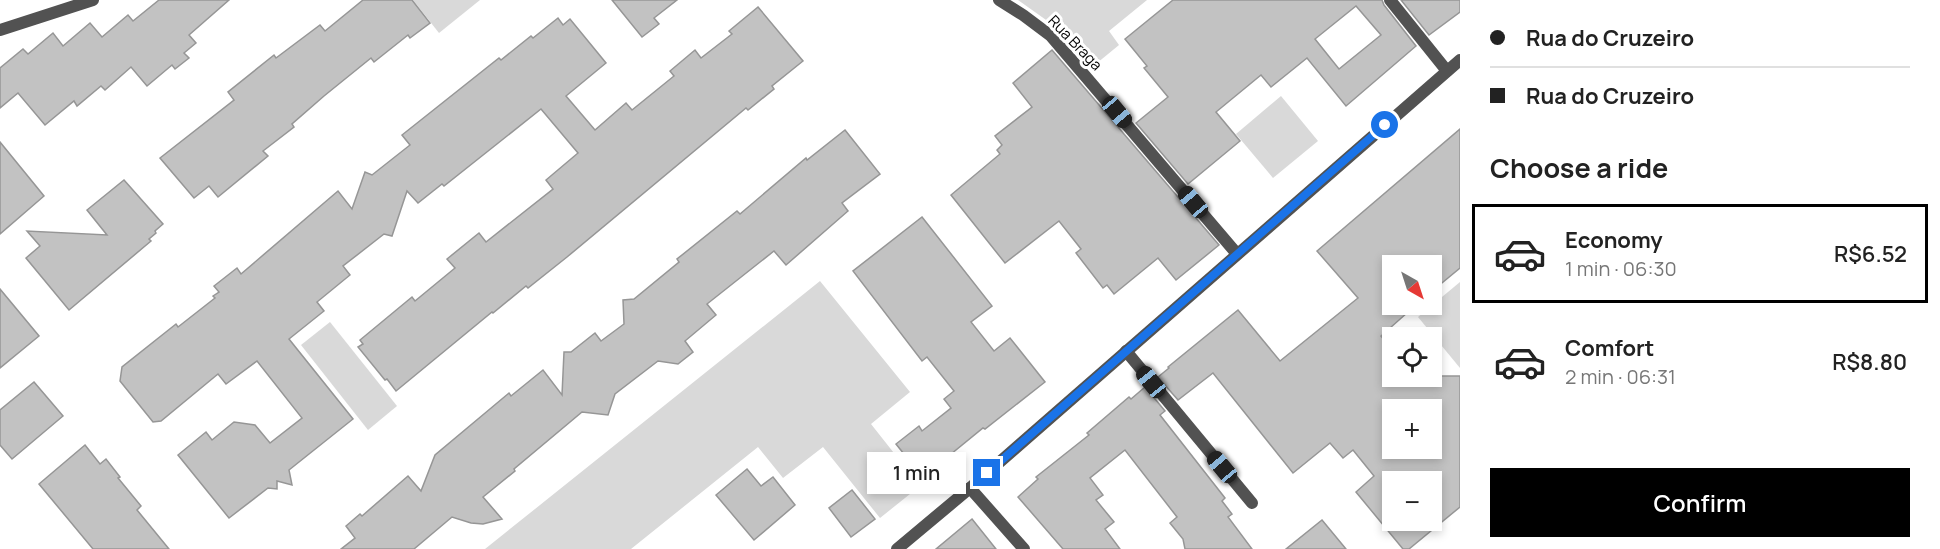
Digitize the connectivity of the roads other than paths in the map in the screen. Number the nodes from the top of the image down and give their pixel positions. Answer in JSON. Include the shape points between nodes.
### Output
{"nodes":[{"id":1,"x":93,"y":0,"type":"edge"},
{"id":2,"x":999,"y":0,"type":"edge"},
{"id":3,"x":1390,"y":0,"type":"edge"},
{"id":4,"x":0,"y":30,"type":"edge"},
{"id":5,"x":1460,"y":60,"type":"edge"},
{"id":6,"x":1448,"y":71,"type":"junction"},
{"id":7,"x":1237,"y":254,"type":"junction"},
{"id":8,"x":1126,"y":351,"type":"junction"},
{"id":9,"x":970,"y":488,"type":"junction"},
{"id":10,"x":1252,"y":503,"type":"dead end"},
{"id":11,"x":897,"y":549,"type":"edge"},
{"id":12,"x":1024,"y":549,"type":"edge"}],
"edges":[{"from":1,"to":4,"type":"street"},
{"from":2,"to":7,"type":"street","name":"Rua Braga","via":[[1058,44]]},
{"from":3,"to":6,"type":"street"},
{"from":5,"to":6,"type":"street"},
{"from":6,"to":7,"type":"street"},
{"from":7,"to":8,"type":"street"},
{"from":8,"to":9,"type":"street"},
{"from":8,"to":10,"type":"street"},
{"from":9,"to":11,"type":"street"},
{"from":9,"to":12,"type":"street"}]}
